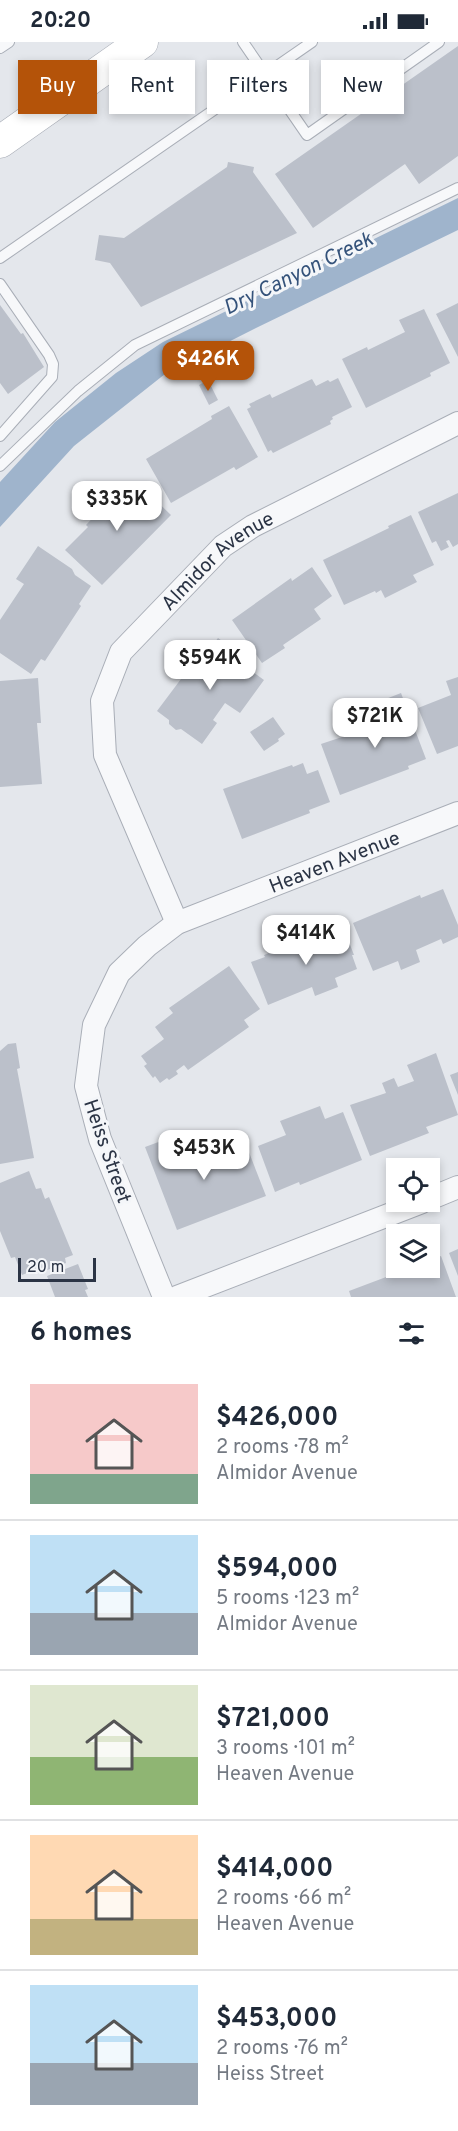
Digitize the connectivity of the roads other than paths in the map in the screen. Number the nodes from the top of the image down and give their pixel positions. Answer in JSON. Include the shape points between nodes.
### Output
{"nodes":[{"id":1,"x":9,"y":42,"type":"edge"},
{"id":2,"x":142,"y":42,"type":"edge"},
{"id":3,"x":243,"y":42,"type":"edge"},
{"id":4,"x":312,"y":42,"type":"edge"},
{"id":5,"x":439,"y":42,"type":"edge"},
{"id":6,"x":0,"y":48,"type":"edge"},
{"id":7,"x":255,"y":60,"type":"edge"},
{"id":8,"x":285,"y":60,"type":"edge"},
{"id":9,"x":207,"y":114,"type":"edge"},
{"id":10,"x":292,"y":114,"type":"edge"},
{"id":11,"x":0,"y":142,"type":"edge"},
{"id":12,"x":458,"y":188,"type":"edge"},
{"id":13,"x":0,"y":258,"type":"edge"},
{"id":14,"x":0,"y":284,"type":"edge"},
{"id":15,"x":458,"y":423,"type":"edge"},
{"id":16,"x":0,"y":436,"type":"edge"},
{"id":17,"x":0,"y":466,"type":"edge"},
{"id":18,"x":458,"y":813,"type":"edge"},
{"id":19,"x":177,"y":923,"type":"junction"},
{"id":20,"x":458,"y":1187,"type":"edge"},
{"id":21,"x":440,"y":1194,"type":"edge"},
{"id":22,"x":396,"y":1212,"type":"edge"},
{"id":23,"x":164,"y":1297,"type":"edge"},
{"id":24,"x":177,"y":1297,"type":"edge"}],
"edges":[{"from":1,"to":6,"type":"lane"},
{"from":2,"to":11,"type":"main road"},
{"from":3,"to":7,"type":"lane"},
{"from":4,"to":8,"type":"lane"},
{"from":5,"to":10,"type":"lane","via":[[307,135]]},
{"from":9,"to":13,"type":"lane"},
{"from":12,"to":17,"type":"lane","via":[[135,345],[78,391]]},
{"from":14,"to":16,"type":"lane","via":[[53,364],[52,377]]},
{"from":15,"to":19,"type":"street","name":"Almidor Avenue","via":[[253,526],[223,546],[121,652],[102,701],[105,755]]},
{"from":18,"to":19,"type":"street","name":"Heaven Avenue"},
{"from":19,"to":23,"type":"street","name":"Heiss Street","via":[[119,973],[94,1025],[87,1086],[100,1139]]},
{"from":20,"to":21,"type":"street"},
{"from":22,"to":24,"type":"street"}]}
